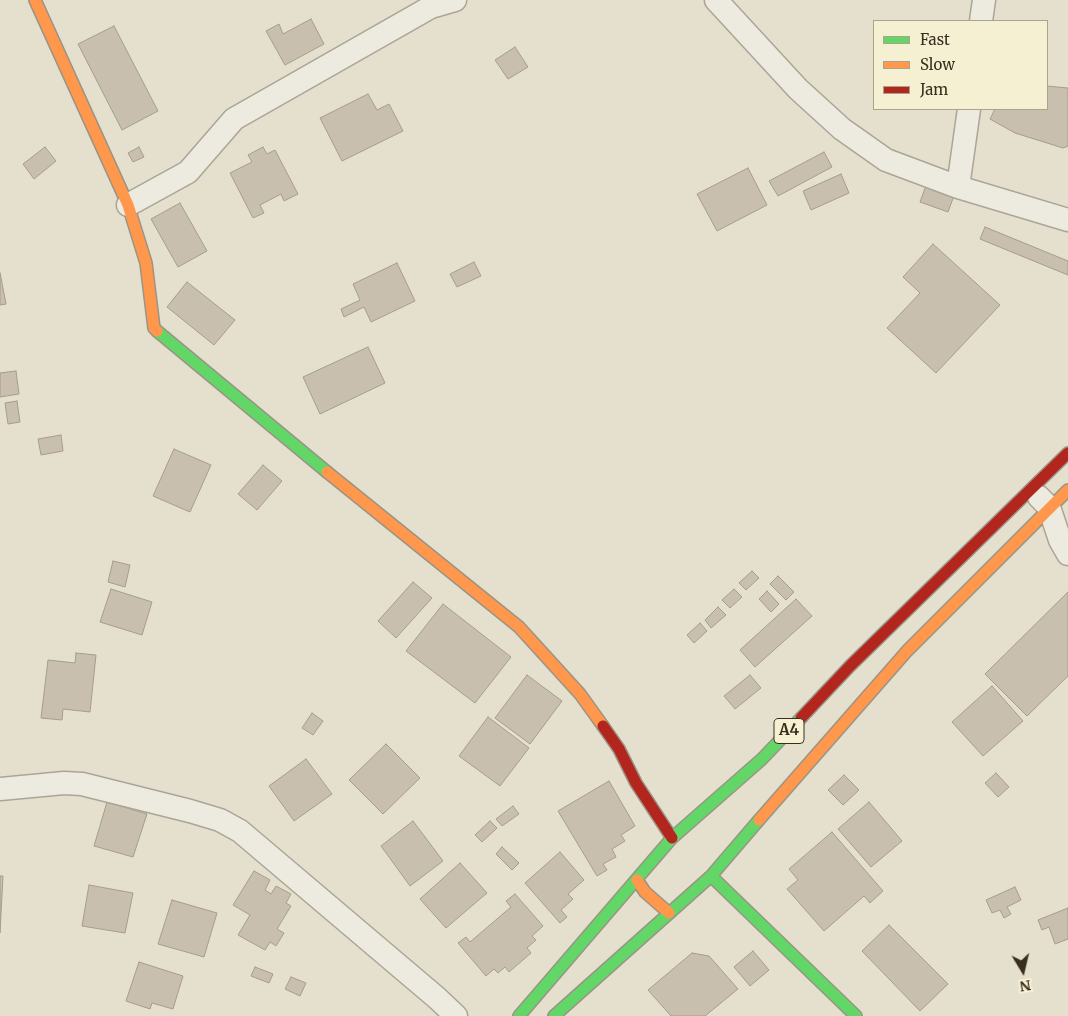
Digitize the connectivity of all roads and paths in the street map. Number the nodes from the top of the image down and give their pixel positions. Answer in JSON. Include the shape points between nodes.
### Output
{"nodes":[{"id":1,"x":35,"y":0,"type":"edge"},
{"id":2,"x":455,"y":0,"type":"edge"},
{"id":3,"x":716,"y":0,"type":"edge"},
{"id":4,"x":984,"y":0,"type":"edge"},
{"id":5,"x":981,"y":20,"type":"edge"},
{"id":6,"x":969,"y":110,"type":"edge"},
{"id":7,"x":958,"y":187,"type":"junction"},
{"id":8,"x":128,"y":205,"type":"junction"},
{"id":9,"x":1068,"y":220,"type":"edge"},
{"id":10,"x":1068,"y":454,"type":"edge"},
{"id":11,"x":1031,"y":490,"type":"junction"},
{"id":12,"x":1068,"y":490,"type":"edge"},
{"id":13,"x":1049,"y":507,"type":"junction"},
{"id":14,"x":1068,"y":554,"type":"edge"},
{"id":15,"x":897,"y":640,"type":"junction"},
{"id":16,"x":0,"y":789,"type":"edge"},
{"id":17,"x":726,"y":791,"type":"junction"},
{"id":18,"x":740,"y":800,"type":"dead end"},
{"id":19,"x":672,"y":838,"type":"junction"},
{"id":20,"x":710,"y":876,"type":"junction"},
{"id":21,"x":637,"y":880,"type":"junction"},
{"id":22,"x":669,"y":913,"type":"junction"},
{"id":23,"x":456,"y":1016,"type":"edge"},
{"id":24,"x":519,"y":1016,"type":"edge"},
{"id":25,"x":554,"y":1016,"type":"edge"},
{"id":26,"x":856,"y":1016,"type":"edge"}],
"edges":[{"from":1,"to":8,"type":"main road"},
{"from":2,"to":8,"type":"street","via":[[431,7],[234,119],[188,172]]},
{"from":3,"to":7,"type":"street","via":[[798,89],[862,144],[886,160]]},
{"from":4,"to":5,"type":"street"},
{"from":6,"to":7,"type":"street"},
{"from":7,"to":9,"type":"street"},
{"from":8,"to":19,"type":"main road","via":[[146,263],[154,328],[208,376],[519,627],[580,694],[619,749]]},
{"from":10,"to":11,"type":"main road","number":"A4"},
{"from":11,"to":13,"type":"street"},
{"from":11,"to":15,"type":"main road","number":"A4"},
{"from":12,"to":13,"type":"main road","number":"A4"},
{"from":13,"to":14,"type":"street"},
{"from":13,"to":15,"type":"main road","number":"A4"},
{"from":15,"to":17,"type":"main road","number":"A4"},
{"from":15,"to":20,"type":"main road","number":"A4"},
{"from":16,"to":23,"type":"street","via":[[64,782],[82,784],[220,820],[240,832]]},
{"from":17,"to":18,"type":"main road"},
{"from":17,"to":19,"type":"main road","number":"A4"},
{"from":19,"to":21,"type":"main road","number":"A4"},
{"from":20,"to":22,"type":"main road","number":"A4"},
{"from":20,"to":26,"type":"main road"},
{"from":21,"to":22,"type":"main road"},
{"from":21,"to":24,"type":"main road","number":"A4","via":[[534,1007]]},
{"from":22,"to":25,"type":"main road","number":"A4"}]}
